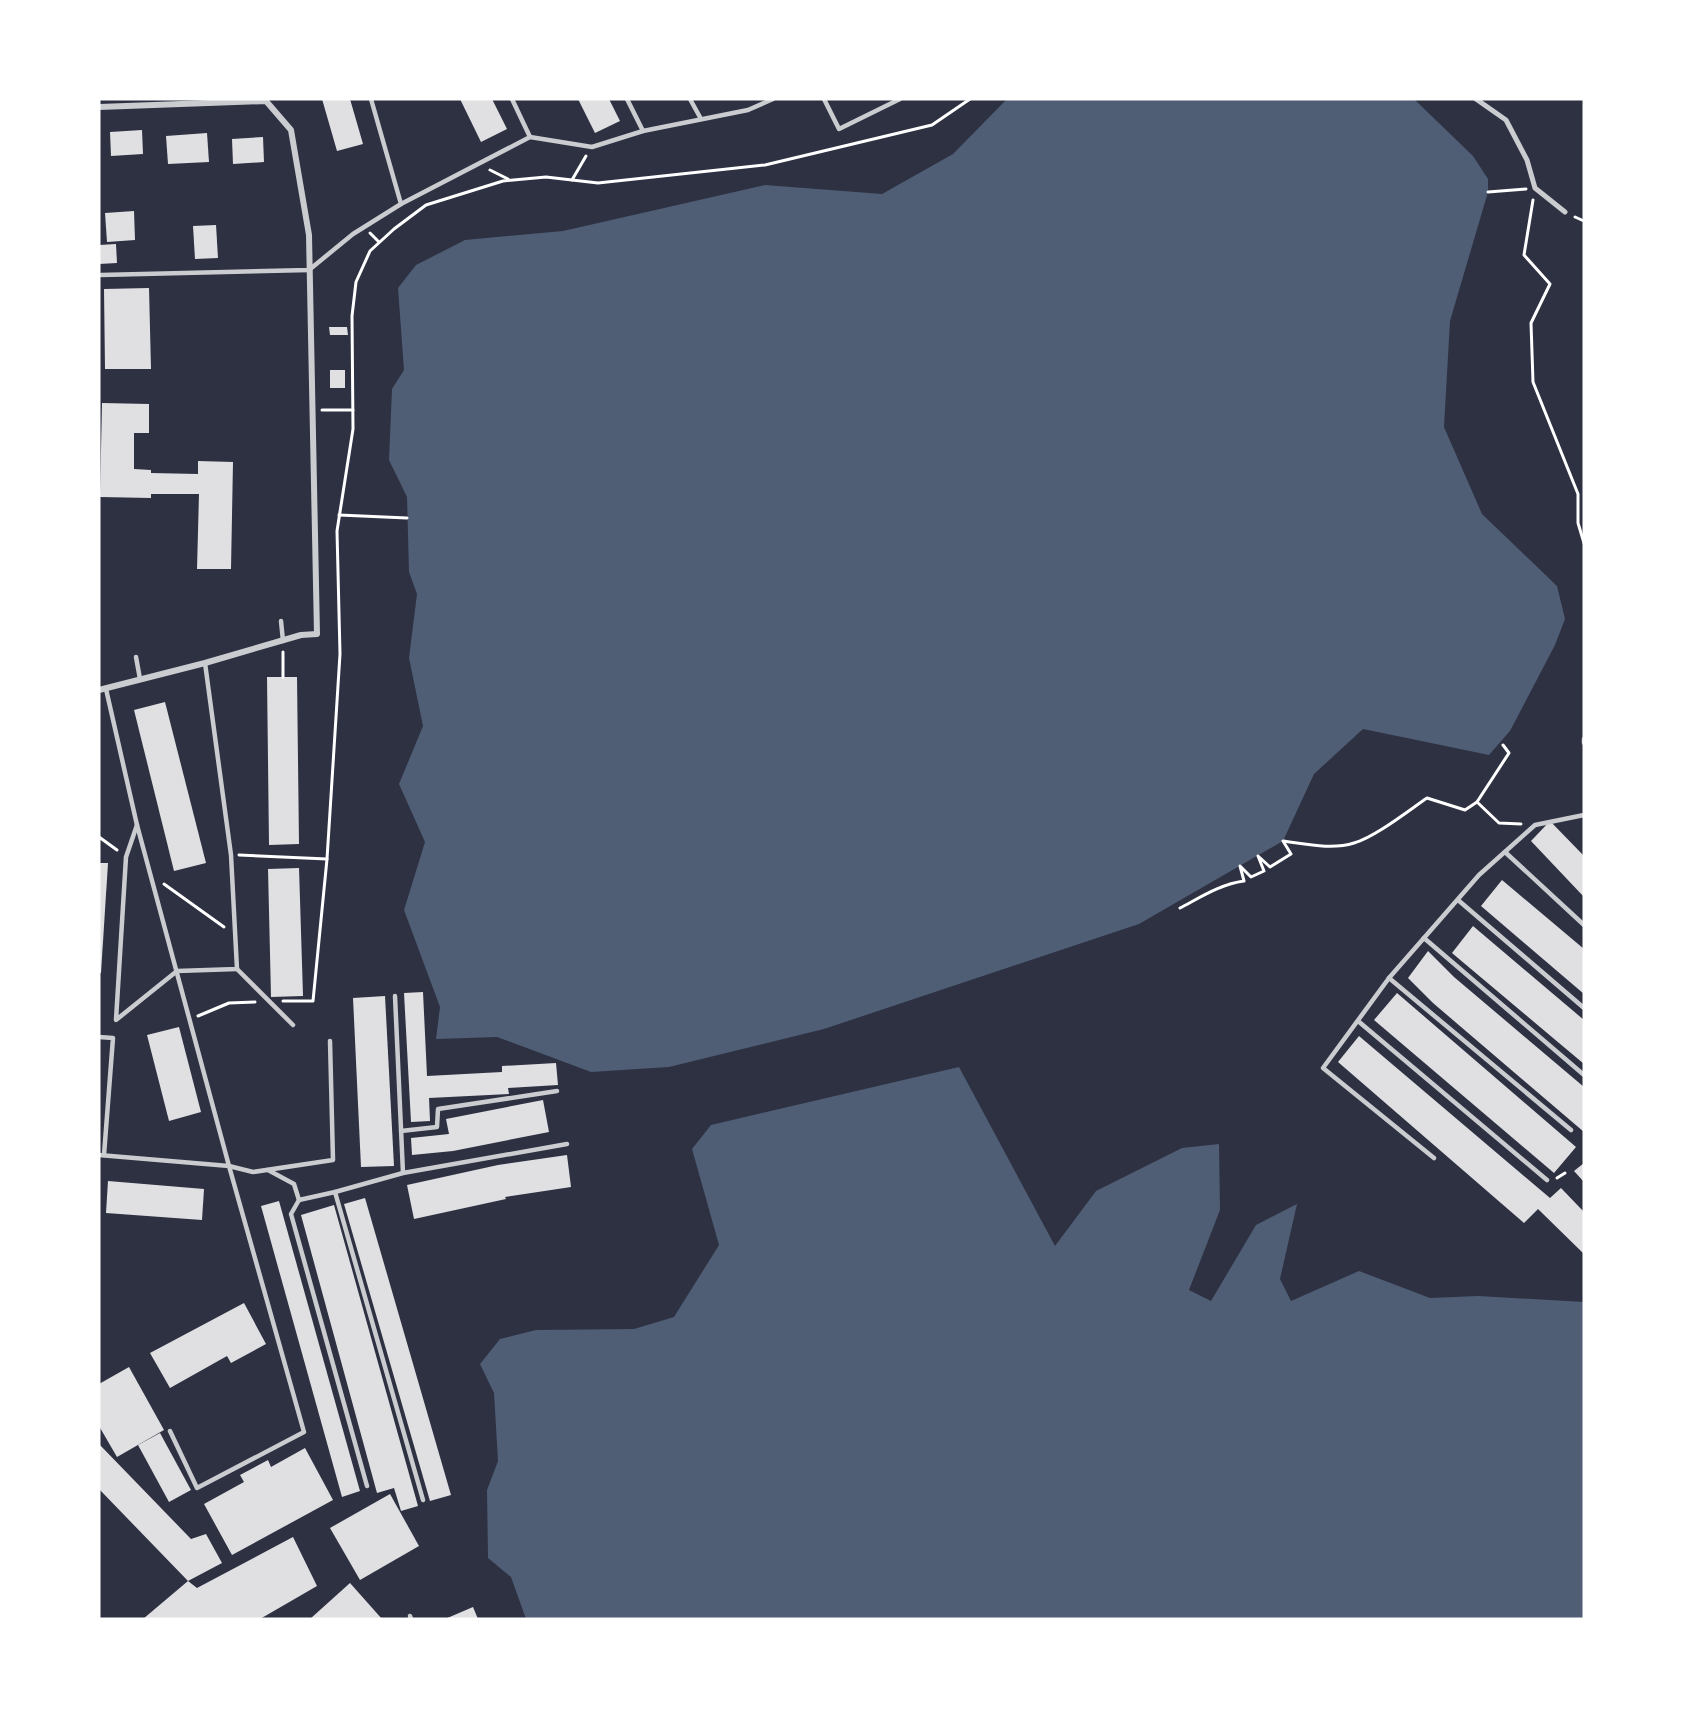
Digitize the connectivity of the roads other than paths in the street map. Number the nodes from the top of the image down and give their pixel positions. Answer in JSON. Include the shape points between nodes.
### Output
{"nodes":[{"id":1,"x":371,"y":99,"type":"edge"},
{"id":2,"x":512,"y":99,"type":"edge"},
{"id":3,"x":627,"y":99,"type":"edge"},
{"id":4,"x":690,"y":99,"type":"edge"},
{"id":5,"x":773,"y":99,"type":"edge"},
{"id":6,"x":824,"y":99,"type":"edge"},
{"id":7,"x":900,"y":99,"type":"edge"},
{"id":8,"x":1476,"y":99,"type":"edge"},
{"id":9,"x":133,"y":103,"type":"edge"},
{"id":10,"x":99,"y":107,"type":"edge"},
{"id":11,"x":701,"y":119,"type":"junction"},
{"id":12,"x":643,"y":131,"type":"junction"},
{"id":13,"x":530,"y":137,"type":"junction"},
{"id":14,"x":401,"y":204,"type":"junction"},
{"id":15,"x":1565,"y":212,"type":"dead end"},
{"id":16,"x":309,"y":270,"type":"junction"},
{"id":17,"x":100,"y":275,"type":"dead end"},
{"id":18,"x":281,"y":621,"type":"dead end"},
{"id":19,"x":283,"y":641,"type":"junction"},
{"id":20,"x":136,"y":657,"type":"dead end"},
{"id":21,"x":205,"y":663,"type":"junction"},
{"id":22,"x":140,"y":679,"type":"junction"},
{"id":23,"x":102,"y":689,"type":"edge"},
{"id":24,"x":1584,"y":815,"type":"edge"},
{"id":25,"x":137,"y":825,"type":"junction"},
{"id":26,"x":1505,"y":852,"type":"junction"},
{"id":27,"x":1458,"y":900,"type":"junction"},
{"id":28,"x":1584,"y":925,"type":"edge"},
{"id":29,"x":1424,"y":938,"type":"junction"},
{"id":30,"x":237,"y":969,"type":"junction"},
{"id":31,"x":177,"y":971,"type":"junction"},
{"id":32,"x":1389,"y":978,"type":"junction"},
{"id":33,"x":395,"y":996,"type":"dead end"},
{"id":34,"x":1584,"y":1008,"type":"edge"},
{"id":35,"x":1358,"y":1021,"type":"junction"},
{"id":36,"x":293,"y":1025,"type":"dead end"},
{"id":37,"x":99,"y":1036,"type":"edge"},
{"id":38,"x":330,"y":1041,"type":"dead end"},
{"id":39,"x":1584,"y":1075,"type":"edge"},
{"id":40,"x":557,"y":1091,"type":"dead end"},
{"id":41,"x":1571,"y":1130,"type":"dead end"},
{"id":42,"x":401,"y":1131,"type":"junction"},
{"id":43,"x":567,"y":1144,"type":"dead end"},
{"id":44,"x":101,"y":1155,"type":"edge"},
{"id":45,"x":1434,"y":1158,"type":"dead end"},
{"id":46,"x":229,"y":1166,"type":"junction"},
{"id":47,"x":268,"y":1170,"type":"junction"},
{"id":48,"x":403,"y":1173,"type":"junction"},
{"id":49,"x":1547,"y":1180,"type":"dead end"},
{"id":50,"x":335,"y":1192,"type":"junction"},
{"id":51,"x":298,"y":1200,"type":"junction"},
{"id":52,"x":170,"y":1431,"type":"dead end"},
{"id":53,"x":367,"y":1486,"type":"dead end"},
{"id":54,"x":423,"y":1500,"type":"dead end"}],
"edges":[{"from":1,"to":14,"type":"lane"},
{"from":2,"to":13,"type":"lane"},
{"from":3,"to":12,"type":"lane"},
{"from":4,"to":11,"type":"lane"},
{"from":5,"to":11,"type":"lane","via":[[748,110]]},
{"from":6,"to":7,"type":"lane","via":[[839,129]]},
{"from":8,"to":15,"type":"street","via":[[1506,120],[1527,160],[1535,188]]},
{"from":9,"to":10,"type":"street"},
{"from":9,"to":16,"type":"street","via":[[266,101],[291,130],[309,235]]},
{"from":11,"to":12,"type":"lane"},
{"from":12,"to":13,"type":"lane","via":[[592,147]]},
{"from":13,"to":14,"type":"lane"},
{"from":14,"to":16,"type":"lane","via":[[353,234]]},
{"from":16,"to":17,"type":"lane"},
{"from":16,"to":19,"type":"street","via":[[317,634]]},
{"from":18,"to":19,"type":"lane"},
{"from":19,"to":21,"type":"street"},
{"from":20,"to":22,"type":"lane"},
{"from":21,"to":22,"type":"street"},
{"from":21,"to":30,"type":"lane","via":[[231,855]]},
{"from":22,"to":23,"type":"street"},
{"from":23,"to":25,"type":"lane"},
{"from":24,"to":26,"type":"lane","via":[[1535,825]]},
{"from":25,"to":31,"type":"lane"},
{"from":25,"to":31,"type":"lane","via":[[126,857],[116,1020]]},
{"from":26,"to":27,"type":"lane"},
{"from":26,"to":28,"type":"lane"},
{"from":27,"to":29,"type":"lane"},
{"from":27,"to":34,"type":"lane"},
{"from":29,"to":32,"type":"lane"},
{"from":29,"to":39,"type":"lane"},
{"from":30,"to":31,"type":"lane"},
{"from":30,"to":36,"type":"lane"},
{"from":31,"to":46,"type":"lane"},
{"from":32,"to":35,"type":"lane"},
{"from":32,"to":41,"type":"lane"},
{"from":33,"to":42,"type":"lane"},
{"from":35,"to":45,"type":"lane","via":[[1323,1068]]},
{"from":35,"to":49,"type":"lane"},
{"from":37,"to":44,"type":"lane","via":[[113,1038]]},
{"from":38,"to":47,"type":"lane","via":[[333,1160]]},
{"from":40,"to":42,"type":"lane","via":[[438,1109],[437,1127]]},
{"from":42,"to":48,"type":"lane"},
{"from":43,"to":48,"type":"lane"},
{"from":44,"to":46,"type":"lane"},
{"from":46,"to":47,"type":"lane","via":[[253,1172]]},
{"from":46,"to":52,"type":"lane","via":[[304,1432],[198,1488]]},
{"from":47,"to":51,"type":"lane","via":[[294,1184]]},
{"from":48,"to":50,"type":"lane"},
{"from":50,"to":51,"type":"lane"},
{"from":50,"to":54,"type":"lane"},
{"from":51,"to":53,"type":"lane","via":[[291,1214]]}]}
